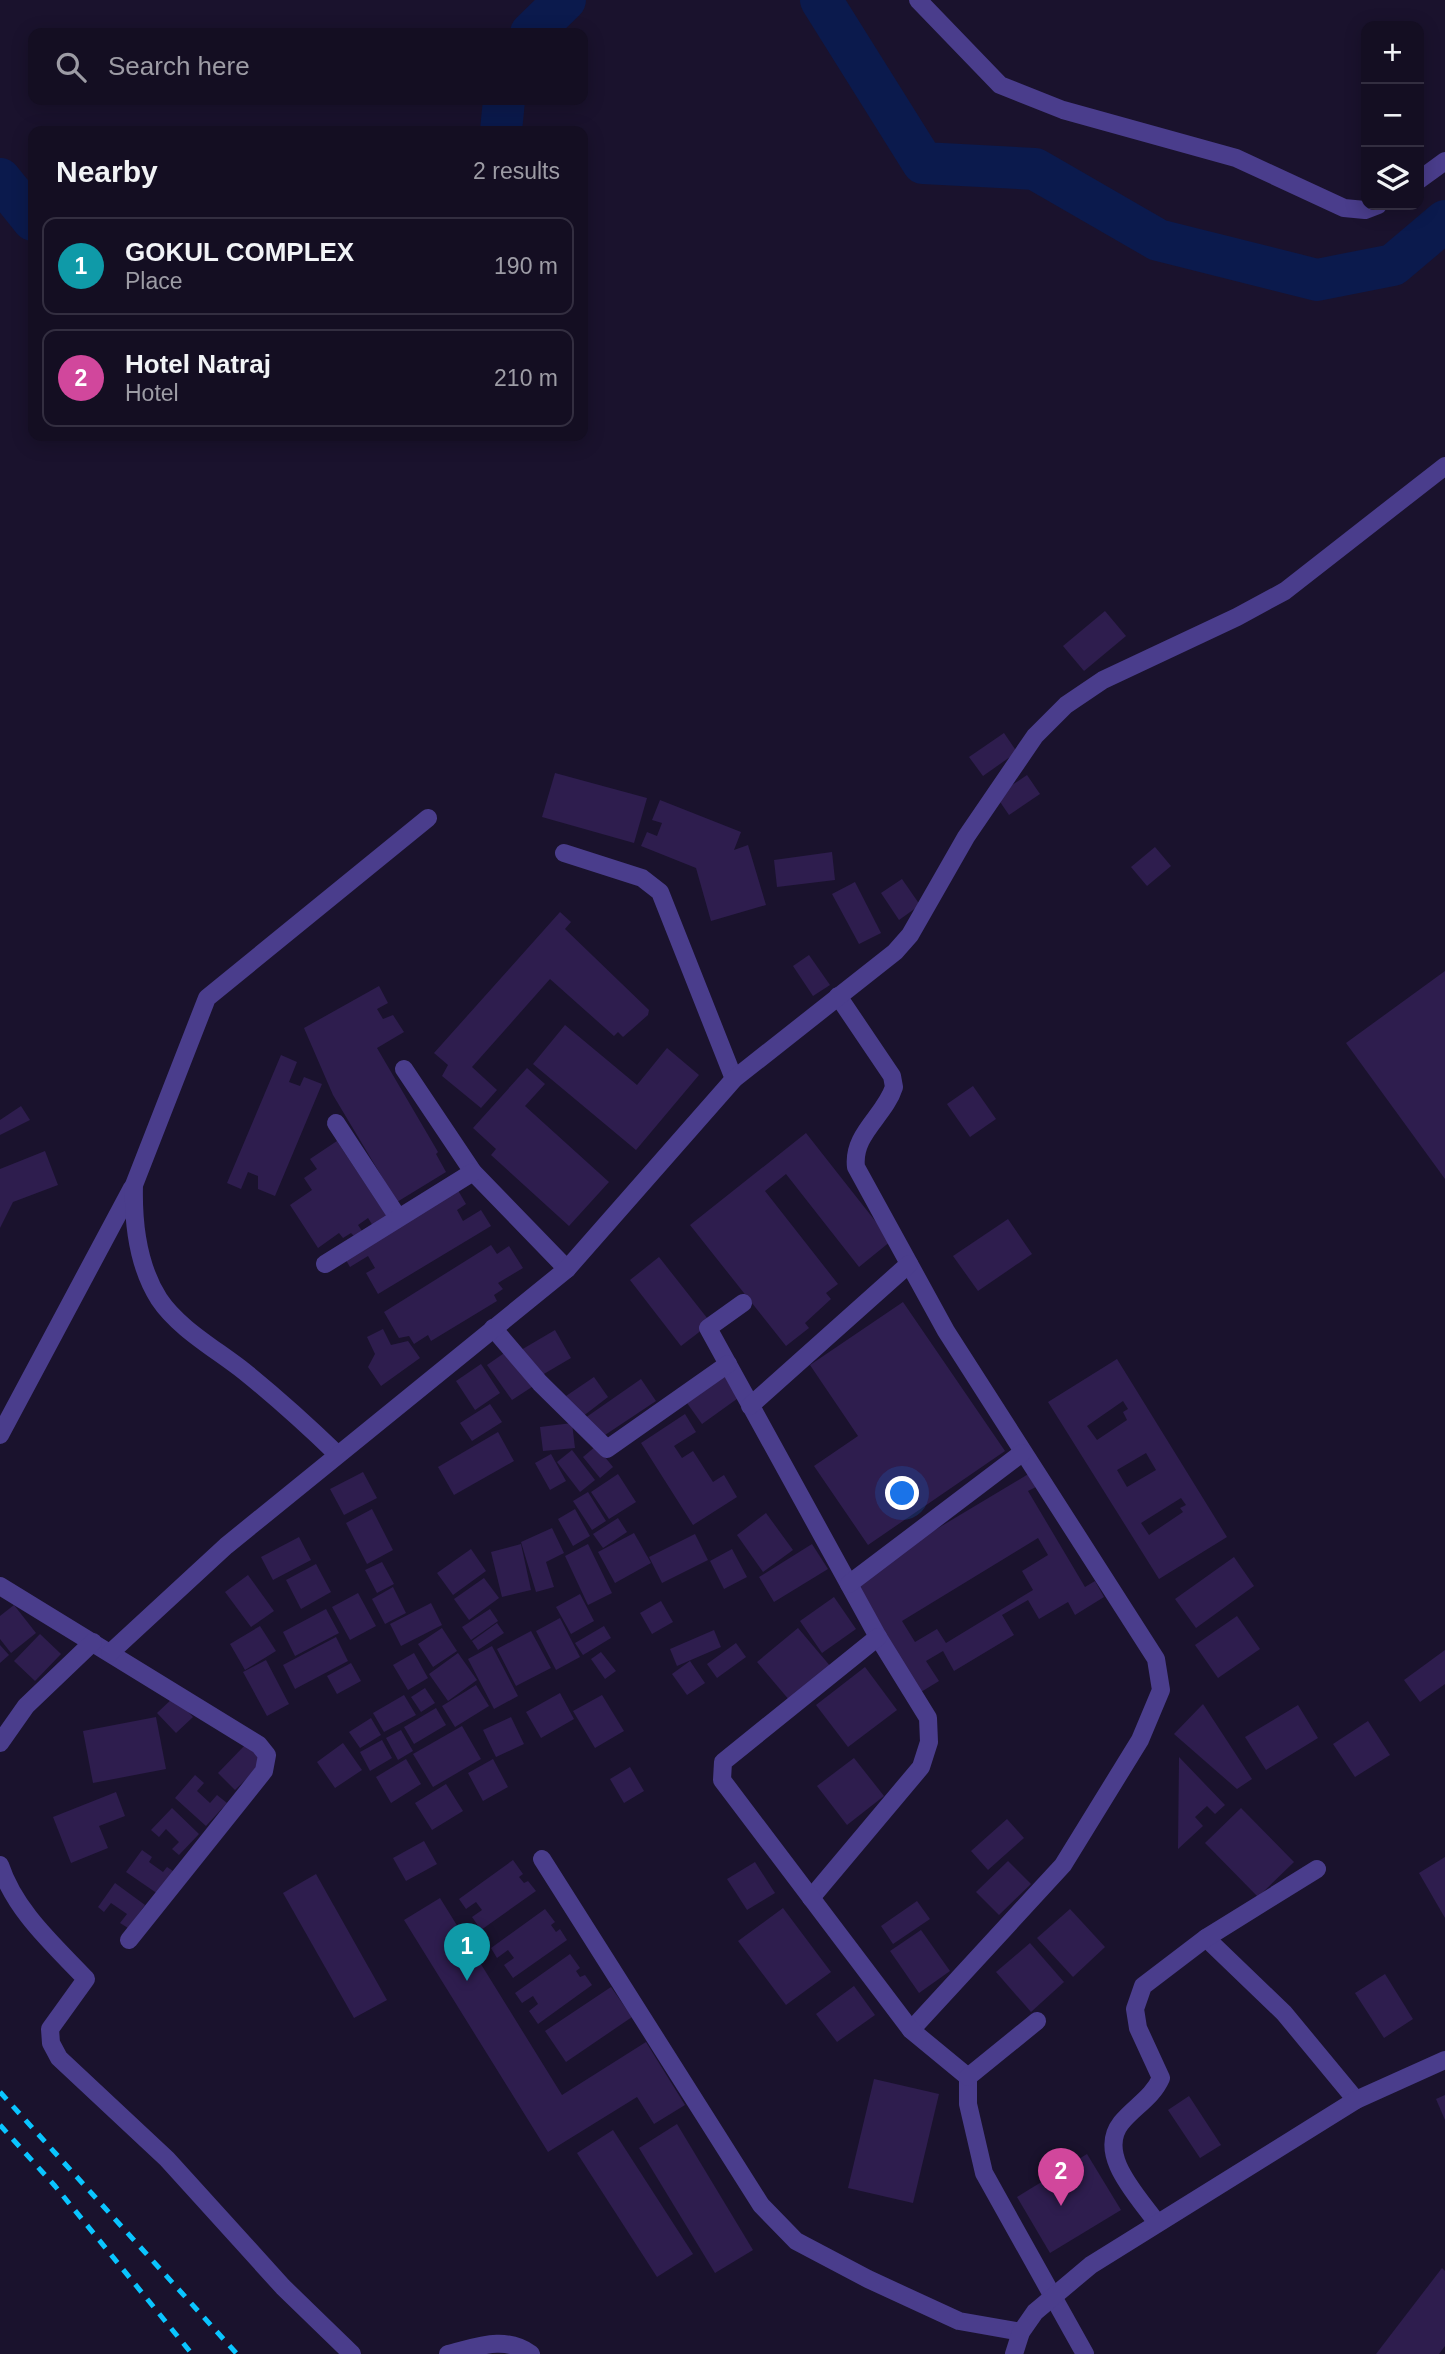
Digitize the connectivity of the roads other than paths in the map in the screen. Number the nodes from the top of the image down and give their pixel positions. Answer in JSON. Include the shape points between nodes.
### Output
{"nodes":[{"id":1,"x":918,"y":0,"type":"edge"},
{"id":2,"x":1445,"y":162,"type":"edge"},
{"id":3,"x":1424,"y":177,"type":"edge"},
{"id":4,"x":1361,"y":210,"type":"edge"},
{"id":5,"x":1445,"y":466,"type":"edge"},
{"id":6,"x":428,"y":818,"type":"dead end"},
{"id":7,"x":564,"y":853,"type":"dead end"},
{"id":8,"x":838,"y":996,"type":"junction"},
{"id":9,"x":404,"y":1069,"type":"dead end"},
{"id":10,"x":734,"y":1079,"type":"junction"},
{"id":11,"x":336,"y":1123,"type":"dead end"},
{"id":12,"x":473,"y":1172,"type":"junction"},
{"id":13,"x":134,"y":1185,"type":"junction"},
{"id":14,"x":397,"y":1216,"type":"junction"},
{"id":15,"x":325,"y":1264,"type":"dead end"},
{"id":16,"x":909,"y":1264,"type":"junction"},
{"id":17,"x":567,"y":1269,"type":"junction"},
{"id":18,"x":743,"y":1303,"type":"dead end"},
{"id":19,"x":493,"y":1328,"type":"junction"},
{"id":20,"x":727,"y":1364,"type":"junction"},
{"id":21,"x":750,"y":1406,"type":"junction"},
{"id":22,"x":0,"y":1435,"type":"edge"},
{"id":23,"x":1022,"y":1453,"type":"junction"},
{"id":24,"x":337,"y":1454,"type":"junction"},
{"id":25,"x":849,"y":1584,"type":"junction"},
{"id":26,"x":0,"y":1586,"type":"edge"},
{"id":27,"x":878,"y":1637,"type":"junction"},
{"id":28,"x":93,"y":1643,"type":"junction"},
{"id":29,"x":110,"y":1653,"type":"junction"},
{"id":30,"x":0,"y":1743,"type":"edge"},
{"id":31,"x":542,"y":1859,"type":"dead end"},
{"id":32,"x":0,"y":1865,"type":"edge"},
{"id":33,"x":1317,"y":1868,"type":"dead end"},
{"id":34,"x":811,"y":1898,"type":"junction"},
{"id":35,"x":1206,"y":1938,"type":"junction"},
{"id":36,"x":129,"y":1940,"type":"dead end"},
{"id":37,"x":1037,"y":2021,"type":"dead end"},
{"id":38,"x":911,"y":2029,"type":"junction"},
{"id":39,"x":1445,"y":2060,"type":"edge"},
{"id":40,"x":968,"y":2077,"type":"junction"},
{"id":41,"x":1356,"y":2100,"type":"junction"},
{"id":42,"x":1157,"y":2223,"type":"junction"},
{"id":43,"x":1051,"y":2297,"type":"junction"},
{"id":44,"x":1021,"y":2332,"type":"junction"},
{"id":45,"x":352,"y":2354,"type":"edge"},
{"id":46,"x":449,"y":2354,"type":"edge"},
{"id":47,"x":531,"y":2354,"type":"edge"},
{"id":48,"x":1014,"y":2354,"type":"edge"},
{"id":49,"x":1085,"y":2354,"type":"edge"}],
"edges":[{"from":1,"to":4,"type":"street","via":[[1000,85],[1063,110],[1236,158],[1344,208]]},
{"from":2,"to":3,"type":"street"},
{"from":5,"to":8,"type":"street","via":[[1285,591],[1103,680],[1066,705],[1035,736],[966,837],[910,935]]},
{"from":6,"to":13,"type":"street","via":[[206,999]]},
{"from":7,"to":10,"type":"street","via":[[642,878],[660,892]]},
{"from":8,"to":10,"type":"street"},
{"from":8,"to":16,"type":"street","via":[[892,1076],[891,1095],[859,1142],[856,1167]]},
{"from":9,"to":12,"type":"street"},
{"from":10,"to":17,"type":"street"},
{"from":11,"to":14,"type":"street"},
{"from":12,"to":14,"type":"street"},
{"from":12,"to":17,"type":"street"},
{"from":13,"to":22,"type":"street"},
{"from":13,"to":24,"type":"street","via":[[133,1217],[139,1247],[158,1296],[172,1315],[280,1399]]},
{"from":14,"to":15,"type":"street"},
{"from":16,"to":21,"type":"street"},
{"from":16,"to":23,"type":"street"},
{"from":17,"to":19,"type":"street"},
{"from":18,"to":20,"type":"street","via":[[708,1328]]},
{"from":19,"to":20,"type":"street","via":[[540,1383],[607,1449]]},
{"from":19,"to":24,"type":"street"},
{"from":20,"to":21,"type":"street"},
{"from":21,"to":25,"type":"street"},
{"from":23,"to":25,"type":"street"},
{"from":23,"to":38,"type":"street","via":[[1156,1659],[1161,1690],[1140,1740],[1063,1865]]},
{"from":24,"to":29,"type":"street","via":[[226,1546]]},
{"from":25,"to":27,"type":"street"},
{"from":26,"to":28,"type":"street"},
{"from":27,"to":34,"type":"street","via":[[928,1718],[929,1742],[921,1767]]},
{"from":27,"to":34,"type":"street","via":[[720,1769],[722,1780]]},
{"from":28,"to":29,"type":"street"},
{"from":28,"to":30,"type":"street","via":[[26,1706]]},
{"from":29,"to":36,"type":"street","via":[[259,1745],[268,1763]]},
{"from":31,"to":44,"type":"street","via":[[761,2204],[796,2241],[960,2321]]},
{"from":32,"to":45,"type":"street","via":[[17,1902],[86,1979],[50,2029],[59,2058],[167,2159],[283,2287]]},
{"from":33,"to":35,"type":"street"},
{"from":34,"to":38,"type":"street"},
{"from":35,"to":41,"type":"street","via":[[1283,2013]]},
{"from":35,"to":42,"type":"street","via":[[1143,1986],[1135,2009],[1138,2028],[1161,2078],[1113,2137],[1115,2161]]},
{"from":37,"to":40,"type":"street"},
{"from":38,"to":40,"type":"street"},
{"from":39,"to":41,"type":"street"},
{"from":40,"to":43,"type":"street","via":[[968,2104],[984,2173]]},
{"from":41,"to":42,"type":"street"},
{"from":42,"to":43,"type":"street"},
{"from":43,"to":44,"type":"street"},
{"from":43,"to":49,"type":"street"},
{"from":44,"to":48,"type":"street"},
{"from":46,"to":47,"type":"street","via":[[495,2342],[520,2346]]}]}
